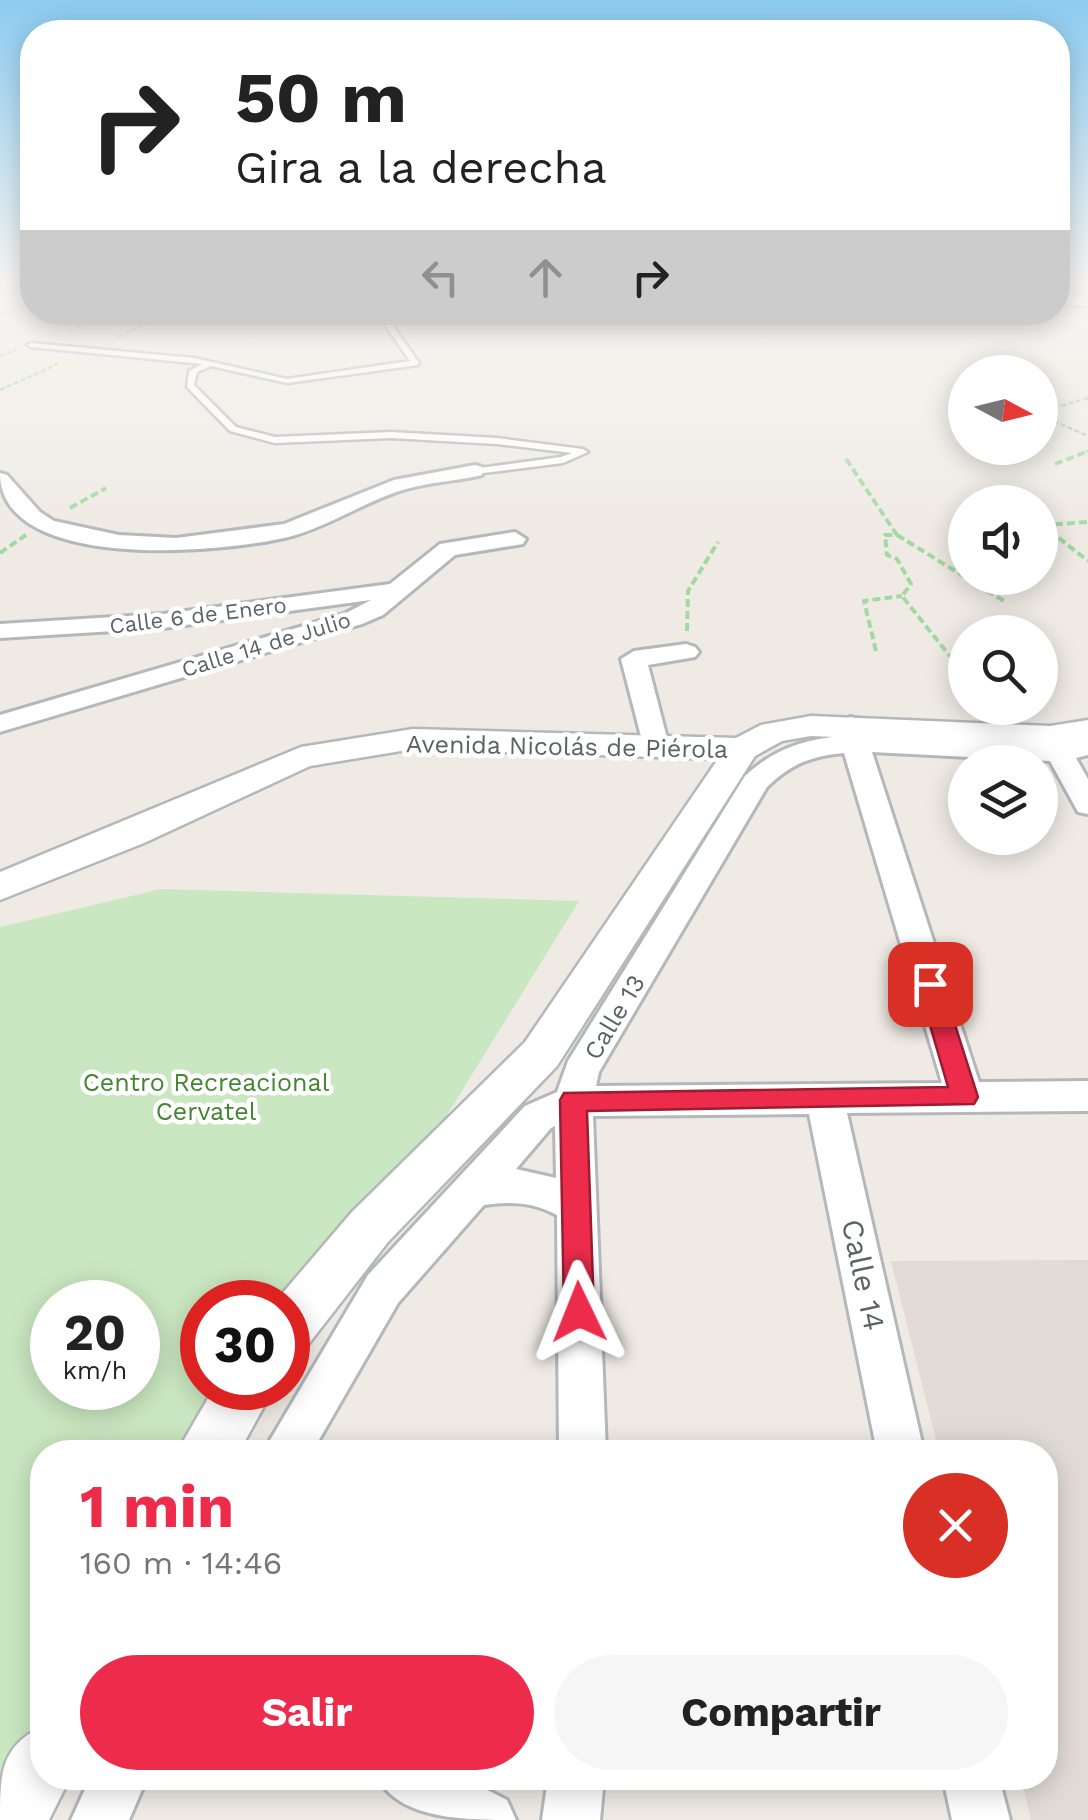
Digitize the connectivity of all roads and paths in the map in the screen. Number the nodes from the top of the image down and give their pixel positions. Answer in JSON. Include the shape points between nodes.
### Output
{"nodes":[{"id":1,"x":199,"y":369,"type":"edge"},
{"id":2,"x":232,"y":369,"type":"edge"},
{"id":3,"x":372,"y":369,"type":"edge"},
{"id":4,"x":1088,"y":398,"type":"edge"},
{"id":5,"x":1058,"y":408,"type":"edge"},
{"id":6,"x":1058,"y":422,"type":"edge"},
{"id":7,"x":1088,"y":436,"type":"edge"},
{"id":8,"x":1088,"y":451,"type":"edge"},
{"id":9,"x":846,"y":460,"type":"dead end"},
{"id":10,"x":1058,"y":463,"type":"edge"},
{"id":11,"x":475,"y":471,"type":"joint"},
{"id":12,"x":0,"y":479,"type":"edge"},
{"id":13,"x":1088,"y":522,"type":"edge"},
{"id":14,"x":1058,"y":523,"type":"edge"},
{"id":15,"x":897,"y":535,"type":"junction"},
{"id":16,"x":1058,"y":537,"type":"edge"},
{"id":17,"x":515,"y":538,"type":"dead end"},
{"id":18,"x":718,"y":542,"type":"dead end"},
{"id":19,"x":1088,"y":561,"type":"edge"},
{"id":20,"x":948,"y":566,"type":"edge"},
{"id":21,"x":396,"y":590,"type":"junction"},
{"id":22,"x":994,"y":595,"type":"edge"},
{"id":23,"x":902,"y":596,"type":"junction"},
{"id":24,"x":1004,"y":601,"type":"dead end"},
{"id":25,"x":164,"y":621,"type":"junction"},
{"id":26,"x":0,"y":630,"type":"edge"},
{"id":27,"x":876,"y":650,"type":"dead end"},
{"id":28,"x":686,"y":652,"type":"joint"},
{"id":29,"x":948,"y":654,"type":"edge"},
{"id":30,"x":157,"y":676,"type":"junction"},
{"id":31,"x":0,"y":724,"type":"edge"},
{"id":32,"x":1088,"y":730,"type":"edge"},
{"id":33,"x":853,"y":734,"type":"junction"},
{"id":34,"x":1066,"y":745,"type":"edge"},
{"id":35,"x":655,"y":746,"type":"junction"},
{"id":36,"x":742,"y":750,"type":"junction"},
{"id":37,"x":1088,"y":805,"type":"edge"},
{"id":38,"x":0,"y":888,"type":"edge"},
{"id":39,"x":824,"y":1097,"type":"junction"},
{"id":40,"x":964,"y":1097,"type":"junction"},
{"id":41,"x":574,"y":1100,"type":"junction"},
{"id":42,"x":1087,"y":1100,"type":"edge"},
{"id":43,"x":472,"y":1190,"type":"junction"},
{"id":44,"x":576,"y":1206,"type":"junction"},
{"id":45,"x":310,"y":1301,"type":"edge"},
{"id":46,"x":232,"y":1410,"type":"edge"},
{"id":47,"x":214,"y":1440,"type":"edge"},
{"id":48,"x":293,"y":1440,"type":"edge"},
{"id":49,"x":583,"y":1440,"type":"edge"},
{"id":50,"x":898,"y":1440,"type":"edge"},
{"id":51,"x":30,"y":1783,"type":"edge"},
{"id":52,"x":114,"y":1790,"type":"edge"},
{"id":53,"x":429,"y":1790,"type":"edge"},
{"id":54,"x":575,"y":1790,"type":"edge"},
{"id":55,"x":975,"y":1790,"type":"edge"},
{"id":56,"x":11,"y":1820,"type":"edge"},
{"id":57,"x":100,"y":1820,"type":"edge"},
{"id":58,"x":486,"y":1820,"type":"edge"},
{"id":59,"x":571,"y":1820,"type":"edge"},
{"id":60,"x":981,"y":1820,"type":"edge"}],
"edges":[{"from":1,"to":11,"type":"lane","via":[[190,385],[233,428],[254,436],[409,436],[583,452]]},
{"from":2,"to":3,"type":"lane","via":[[287,381]]},
{"from":4,"to":5,"type":"path"},
{"from":6,"to":7,"type":"path"},
{"from":8,"to":10,"type":"path"},
{"from":9,"to":15,"type":"path"},
{"from":11,"to":12,"type":"street","via":[[401,484],[288,530],[176,544],[118,542],[47,526]]},
{"from":13,"to":14,"type":"path"},
{"from":15,"to":20,"type":"path"},
{"from":15,"to":23,"type":"path","via":[[884,535],[887,555],[897,559],[910,584]]},
{"from":16,"to":19,"type":"path"},
{"from":17,"to":21,"type":"street","name":"Calle 14 de Julio","via":[[448,549]]},
{"from":18,"to":28,"type":"path","via":[[688,591]]},
{"from":21,"to":25,"type":"street","name":"Calle 6 de Enero"},
{"from":21,"to":30,"type":"street","name":"Calle 14 de Julio","via":[[374,610],[352,618]]},
{"from":22,"to":24,"type":"path"},
{"from":23,"to":27,"type":"path","via":[[864,602]]},
{"from":23,"to":29,"type":"path"},
{"from":25,"to":26,"type":"street","name":"Calle 6 de Enero"},
{"from":25,"to":30,"type":"street"},
{"from":28,"to":35,"type":"street","via":[[634,659]]},
{"from":30,"to":31,"type":"street","name":"Calle 14 de Julio"},
{"from":32,"to":34,"type":"street"},
{"from":33,"to":34,"type":"street"},
{"from":33,"to":36,"type":"street","via":[[772,732]]},
{"from":33,"to":40,"type":"street"},
{"from":33,"to":41,"type":"street","name":"Calle 13","via":[[780,760],[755,782],[581,1071]]},
{"from":34,"to":37,"type":"street"},
{"from":35,"to":36,"type":"street","name":"Avenida Nicolás de Piérola"},
{"from":35,"to":38,"type":"street","name":"Avenida Nicolás de Piérola","via":[[413,738],[301,757]]},
{"from":36,"to":45,"type":"street","via":[[541,1054],[370,1227]]},
{"from":39,"to":40,"type":"street"},
{"from":39,"to":41,"type":"street"},
{"from":39,"to":50,"type":"street","name":"Calle 14"},
{"from":40,"to":42,"type":"street"},
{"from":41,"to":43,"type":"street","via":[[538,1117]]},
{"from":41,"to":44,"type":"street","name":"Calle 13"},
{"from":43,"to":44,"type":"street","via":[[508,1182],[536,1185]]},
{"from":43,"to":48,"type":"street","via":[[359,1323]]},
{"from":44,"to":49,"type":"street","name":"Calle 13"},
{"from":46,"to":47,"type":"street"},
{"from":51,"to":56,"type":"street"},
{"from":52,"to":57,"type":"street"},
{"from":53,"to":58,"type":"street"},
{"from":54,"to":59,"type":"street"},
{"from":55,"to":60,"type":"street"}]}
